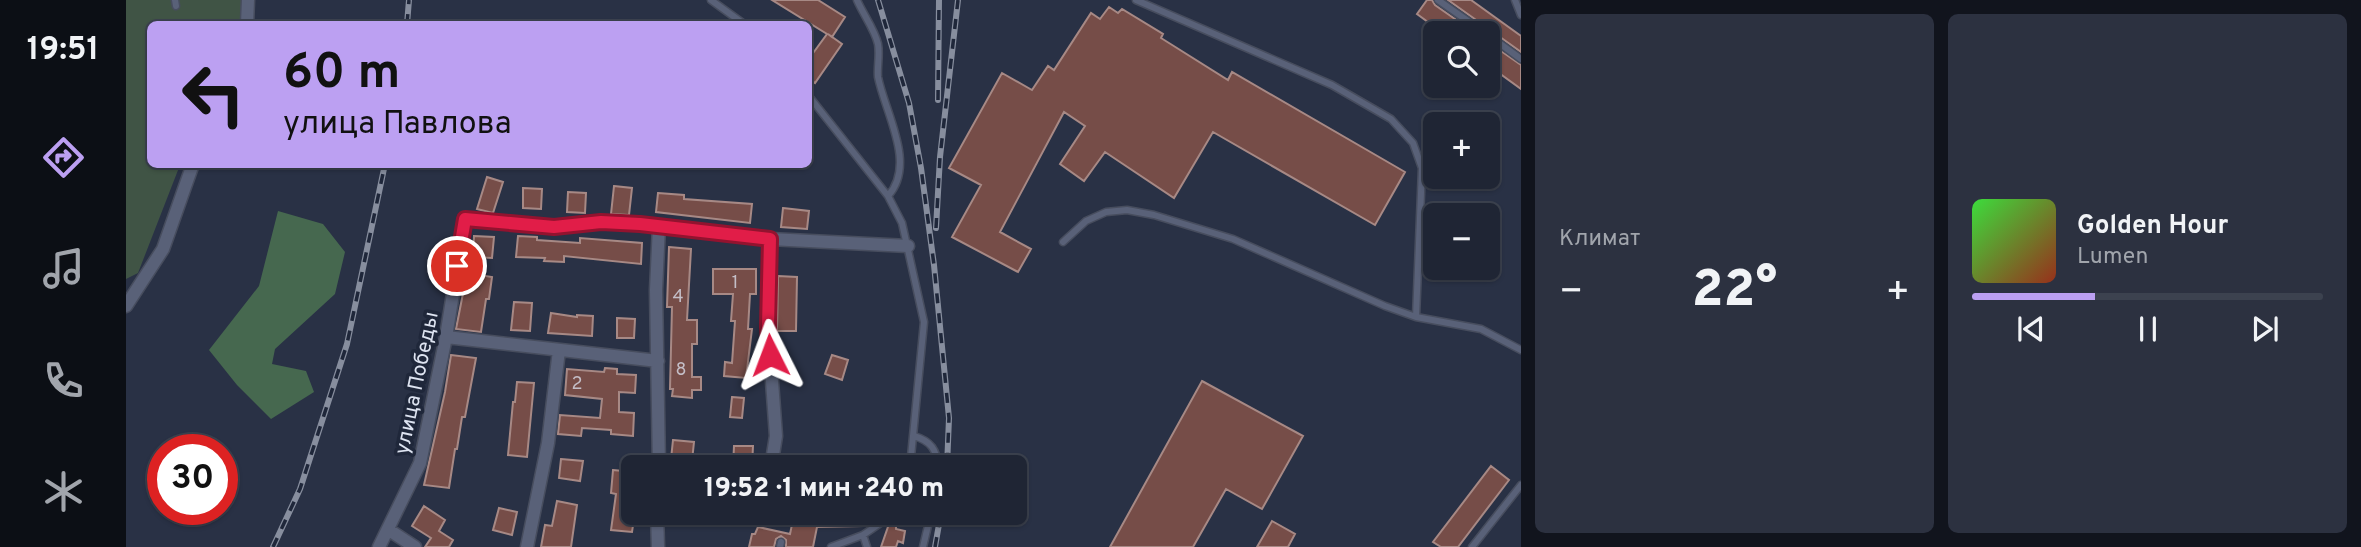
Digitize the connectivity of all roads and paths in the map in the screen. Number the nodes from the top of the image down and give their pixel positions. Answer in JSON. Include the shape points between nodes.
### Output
{"nodes":[{"id":1,"x":248,"y":0,"type":"edge"},
{"id":2,"x":711,"y":0,"type":"edge"},
{"id":3,"x":857,"y":0,"type":"edge"},
{"id":4,"x":1136,"y":0,"type":"edge"},
{"id":5,"x":1438,"y":0,"type":"edge"},
{"id":6,"x":1515,"y":0,"type":"edge"},
{"id":7,"x":1521,"y":15,"type":"edge"},
{"id":8,"x":247,"y":21,"type":"edge"},
{"id":9,"x":740,"y":21,"type":"edge"},
{"id":10,"x":1468,"y":21,"type":"edge"},
{"id":11,"x":1500,"y":44,"type":"edge"},
{"id":12,"x":1521,"y":59,"type":"edge"},
{"id":13,"x":812,"y":100,"type":"edge"},
{"id":14,"x":192,"y":168,"type":"edge"},
{"id":15,"x":888,"y":196,"type":"junction"},
{"id":16,"x":659,"y":226,"type":"junction"},
{"id":17,"x":770,"y":239,"type":"junction"},
{"id":18,"x":1063,"y":242,"type":"dead end"},
{"id":19,"x":908,"y":246,"type":"junction"},
{"id":20,"x":126,"y":306,"type":"edge"},
{"id":21,"x":1416,"y":317,"type":"junction"},
{"id":22,"x":446,"y":338,"type":"junction"},
{"id":23,"x":559,"y":350,"type":"junction"},
{"id":24,"x":1521,"y":350,"type":"edge"},
{"id":25,"x":658,"y":361,"type":"junction"},
{"id":26,"x":914,"y":436,"type":"junction"},
{"id":27,"x":659,"y":455,"type":"edge"},
{"id":28,"x":773,"y":455,"type":"edge"},
{"id":29,"x":912,"y":455,"type":"edge"},
{"id":30,"x":937,"y":455,"type":"edge"},
{"id":31,"x":1521,"y":485,"type":"edge"},
{"id":32,"x":657,"y":525,"type":"edge"},
{"id":33,"x":878,"y":525,"type":"edge"},
{"id":34,"x":928,"y":525,"type":"edge"},
{"id":35,"x":389,"y":530,"type":"junction"},
{"id":36,"x":863,"y":535,"type":"junction"},
{"id":37,"x":379,"y":547,"type":"edge"},
{"id":38,"x":415,"y":547,"type":"edge"},
{"id":39,"x":527,"y":547,"type":"edge"},
{"id":40,"x":658,"y":547,"type":"edge"},
{"id":41,"x":831,"y":547,"type":"edge"},
{"id":42,"x":867,"y":547,"type":"edge"},
{"id":43,"x":923,"y":547,"type":"edge"},
{"id":44,"x":1472,"y":547,"type":"edge"}],
"edges":[{"from":1,"to":8,"type":"street"},
{"from":2,"to":9,"type":"lane"},
{"from":3,"to":15,"type":"lane","via":[[878,44],[878,76],[899,158],[898,185]]},
{"from":4,"to":21,"type":"lane","via":[[1332,85],[1391,119],[1413,144],[1422,167]]},
{"from":5,"to":10,"type":"lane"},
{"from":6,"to":7,"type":"lane"},
{"from":11,"to":12,"type":"lane"},
{"from":13,"to":15,"type":"lane"},
{"from":14,"to":20,"type":"street","via":[[163,249]]},
{"from":15,"to":19,"type":"lane"},
{"from":16,"to":17,"type":"street"},
{"from":16,"to":22,"type":"street","name":"улица Победы","via":[[601,222],[554,227],[465,219]]},
{"from":16,"to":25,"type":"street"},
{"from":17,"to":19,"type":"street"},
{"from":17,"to":28,"type":"street"},
{"from":18,"to":21,"type":"lane","via":[[1086,221],[1106,212],[1154,215],[1233,239]]},
{"from":19,"to":26,"type":"lane","via":[[924,322]]},
{"from":21,"to":24,"type":"lane","via":[[1481,329]]},
{"from":22,"to":23,"type":"street"},
{"from":22,"to":35,"type":"street","name":"улица Победы","via":[[420,463]]},
{"from":23,"to":25,"type":"street"},
{"from":23,"to":39,"type":"street","via":[[548,443]]},
{"from":25,"to":27,"type":"street"},
{"from":26,"to":29,"type":"lane"},
{"from":26,"to":30,"type":"lane","via":[[925,439]]},
{"from":31,"to":44,"type":"lane"},
{"from":32,"to":40,"type":"street"},
{"from":33,"to":36,"type":"lane"},
{"from":34,"to":43,"type":"lane"},
{"from":35,"to":37,"type":"street","name":"улица Победы"},
{"from":35,"to":38,"type":"street"},
{"from":36,"to":41,"type":"lane"},
{"from":36,"to":42,"type":"lane"}]}
